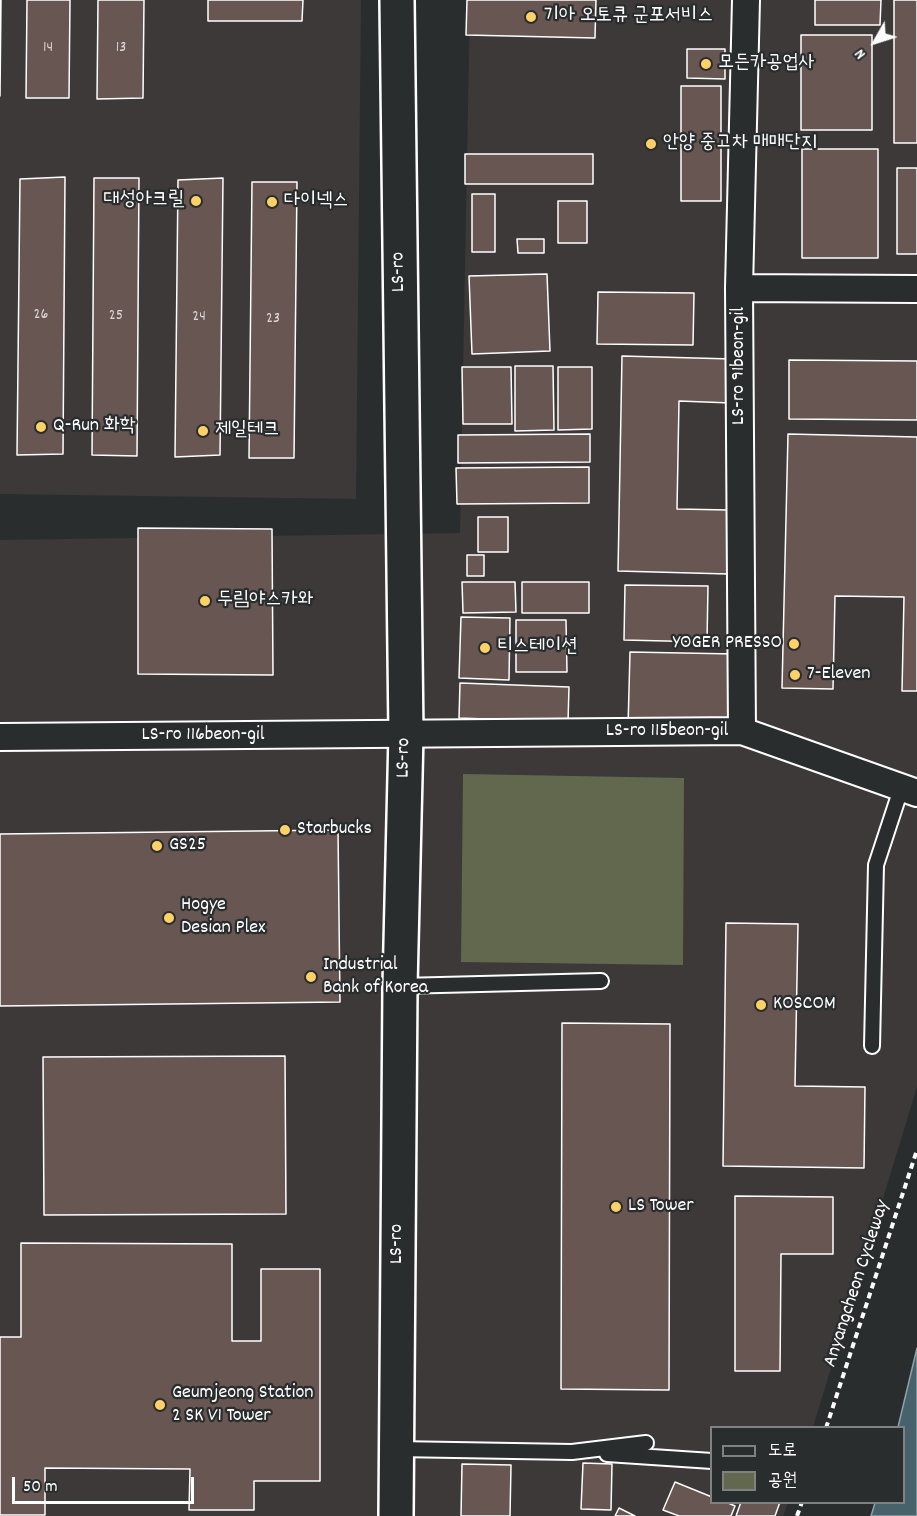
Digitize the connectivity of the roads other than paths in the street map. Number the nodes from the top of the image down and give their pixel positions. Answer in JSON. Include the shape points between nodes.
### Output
{"nodes":[{"id":1,"x":397,"y":0,"type":"edge"},
{"id":2,"x":746,"y":0,"type":"edge"},
{"id":3,"x":740,"y":288,"type":"junction"},
{"id":4,"x":917,"y":289,"type":"edge"},
{"id":5,"x":742,"y":731,"type":"junction"},
{"id":6,"x":406,"y":734,"type":"junction"},
{"id":7,"x":0,"y":737,"type":"edge"},
{"id":8,"x":909,"y":791,"type":"edge"},
{"id":9,"x":601,"y":981,"type":"dead end"},
{"id":10,"x":400,"y":986,"type":"junction"},
{"id":11,"x":872,"y":1046,"type":"dead end"},
{"id":12,"x":646,"y":1443,"type":"dead end"},
{"id":13,"x":396,"y":1449,"type":"junction"},
{"id":14,"x":572,"y":1452,"type":"junction"},
{"id":15,"x":710,"y":1461,"type":"edge"},
{"id":16,"x":396,"y":1516,"type":"edge"}],
"edges":[{"from":1,"to":6,"type":"street","name":"LS-ro"},
{"from":2,"to":3,"type":"street","name":"LS-ro 91beon-gil"},
{"from":3,"to":4,"type":"street"},
{"from":3,"to":5,"type":"street","name":"LS-ro 91beon-gil"},
{"from":5,"to":6,"type":"street","name":"LS-ro 115beon-gil"},
{"from":5,"to":8,"type":"street","name":"LS-ro 115beon-gil"},
{"from":6,"to":7,"type":"street","name":"LS-ro 116beon-gil"},
{"from":6,"to":10,"type":"street","name":"LS-ro"},
{"from":8,"to":11,"type":"lane","via":[[876,865]]},
{"from":9,"to":10,"type":"lane"},
{"from":10,"to":13,"type":"street","name":"LS-ro"},
{"from":12,"to":14,"type":"lane"},
{"from":13,"to":14,"type":"lane"},
{"from":13,"to":16,"type":"street","name":"LS-ro"},
{"from":14,"to":15,"type":"lane"}]}
